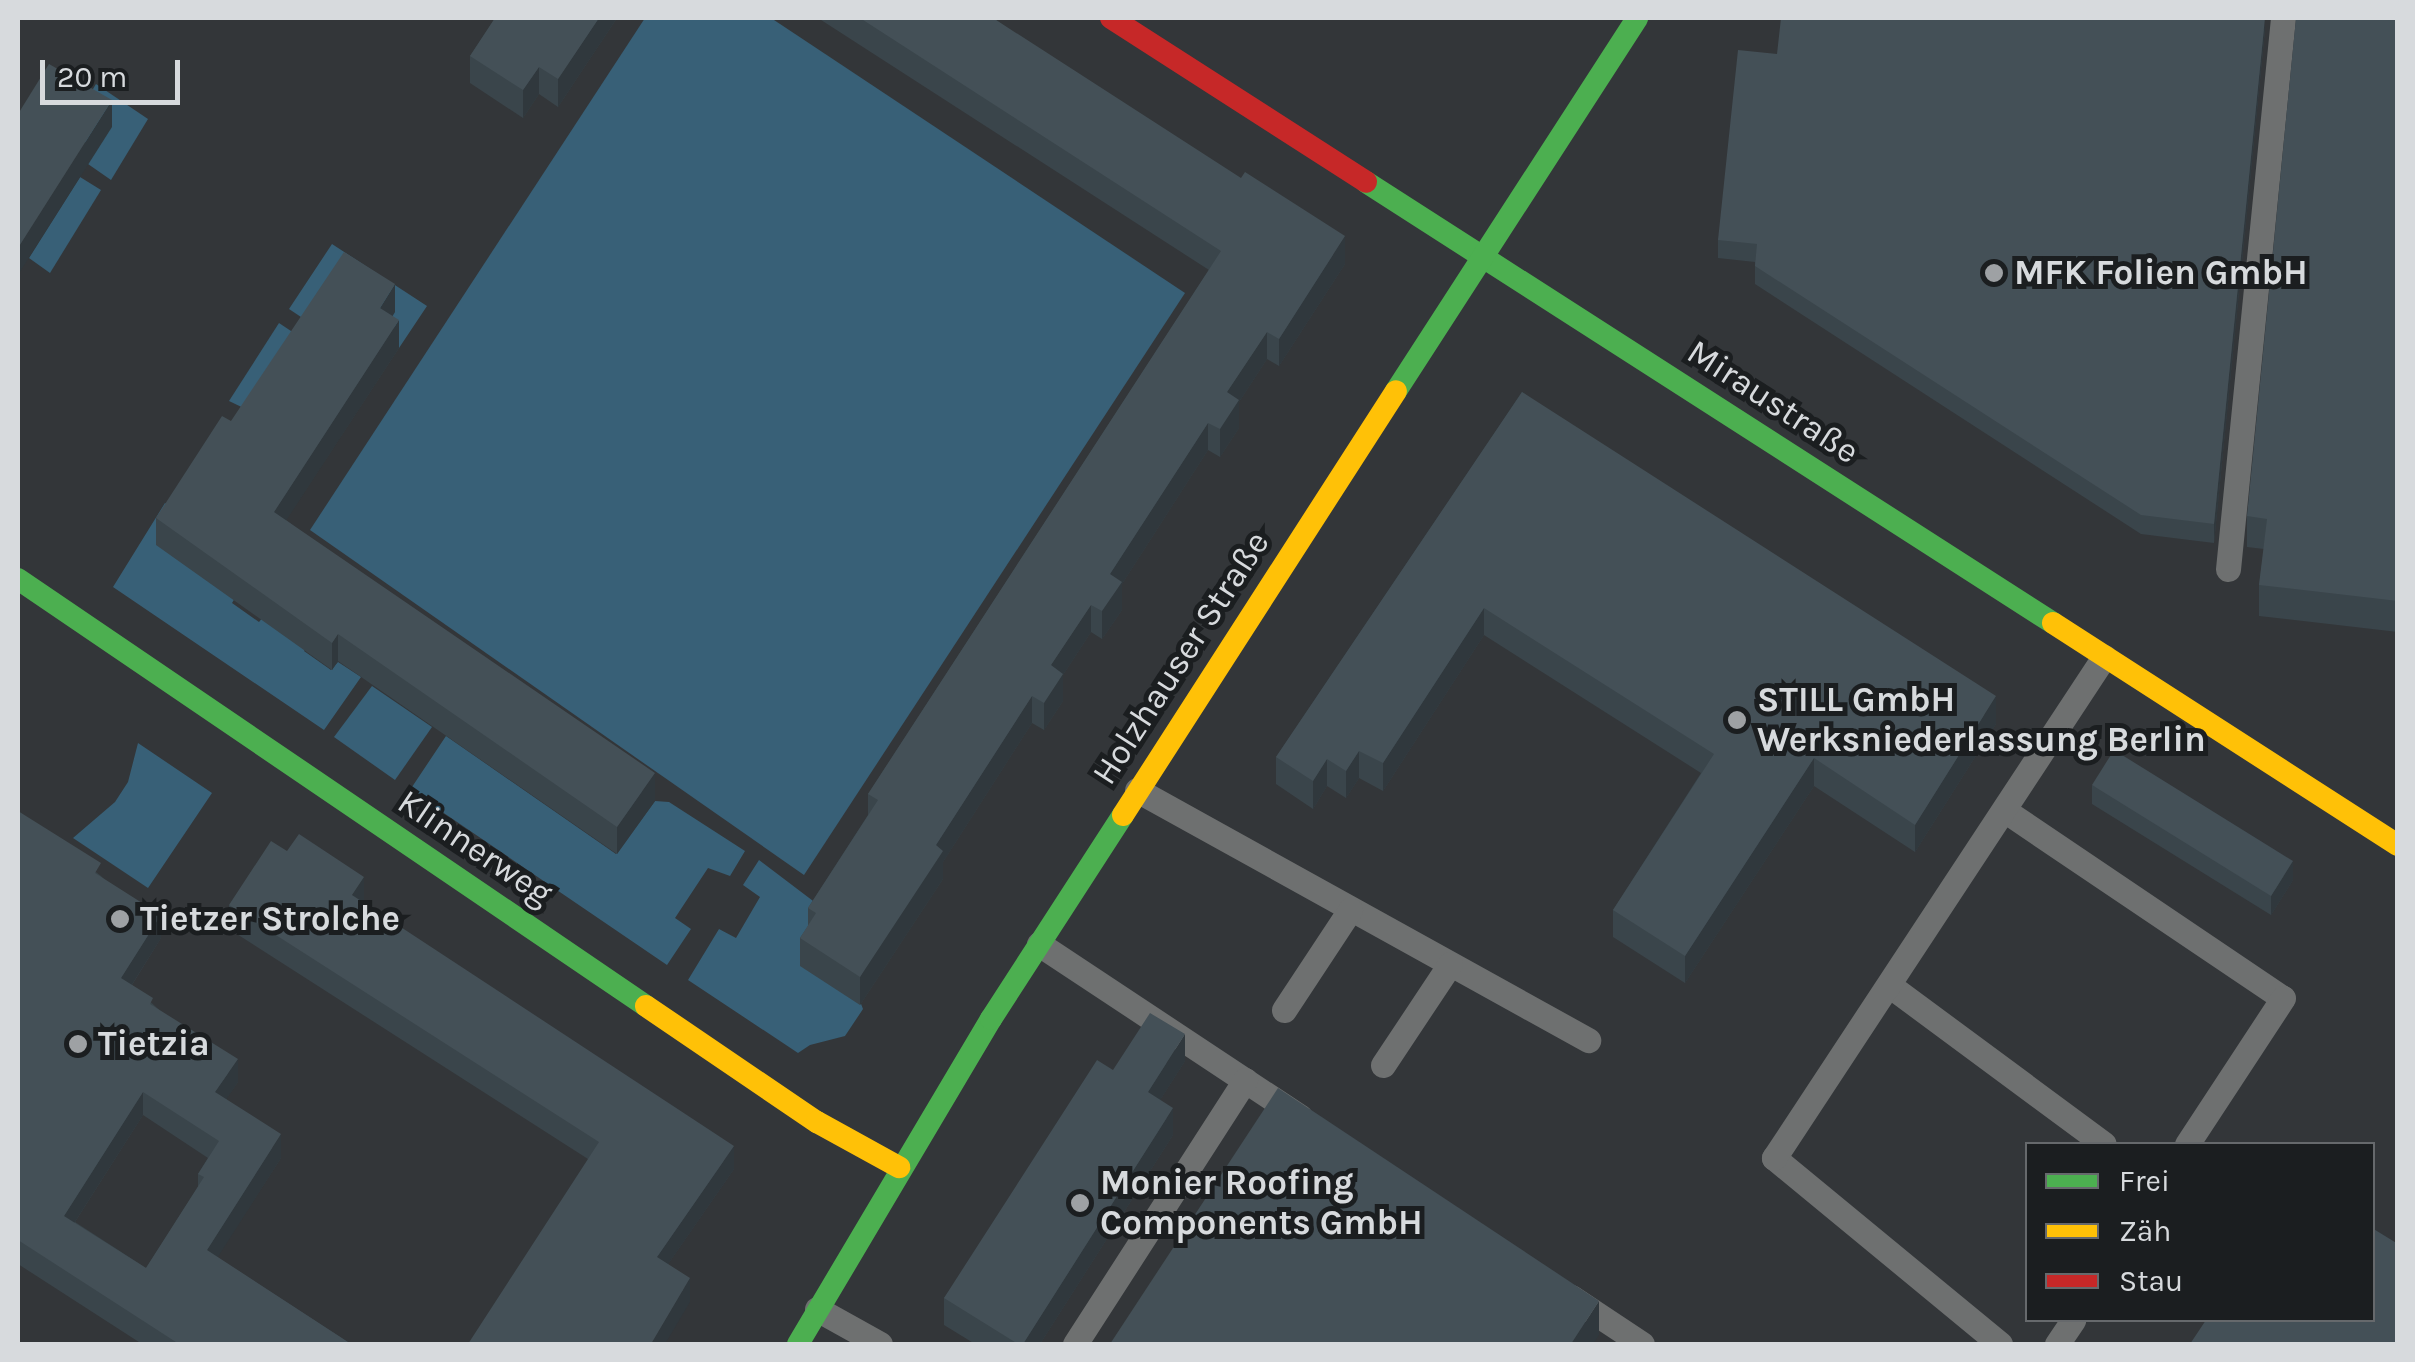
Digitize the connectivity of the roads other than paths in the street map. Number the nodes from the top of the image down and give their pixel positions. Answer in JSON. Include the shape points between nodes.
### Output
{"nodes":[{"id":1,"x":1111,"y":18,"type":"edge"},
{"id":2,"x":1637,"y":18,"type":"edge"},
{"id":3,"x":2283,"y":18,"type":"edge"},
{"id":4,"x":1482,"y":255,"type":"junction"},
{"id":5,"x":2228,"y":569,"type":"dead end"},
{"id":6,"x":18,"y":579,"type":"edge"},
{"id":7,"x":2104,"y":657,"type":"junction"},
{"id":8,"x":1137,"y":790,"type":"junction"},
{"id":9,"x":2004,"y":810,"type":"junction"},
{"id":10,"x":2398,"y":845,"type":"edge"},
{"id":11,"x":1350,"y":910,"type":"junction"},
{"id":12,"x":1039,"y":944,"type":"junction"},
{"id":13,"x":1450,"y":964,"type":"junction"},
{"id":14,"x":1889,"y":986,"type":"junction"},
{"id":15,"x":1284,"y":1010,"type":"dead end"},
{"id":16,"x":1588,"y":1040,"type":"dead end"},
{"id":17,"x":1382,"y":1065,"type":"dead end"},
{"id":18,"x":1244,"y":1080,"type":"junction"},
{"id":19,"x":1327,"y":1135,"type":"edge"},
{"id":20,"x":2101,"y":1142,"type":"edge"},
{"id":21,"x":2188,"y":1142,"type":"edge"},
{"id":22,"x":899,"y":1167,"type":"junction"},
{"id":23,"x":1542,"y":1278,"type":"edge"},
{"id":24,"x":817,"y":1309,"type":"junction"},
{"id":25,"x":2073,"y":1322,"type":"edge"},
{"id":26,"x":798,"y":1344,"type":"edge"},
{"id":27,"x":880,"y":1344,"type":"edge"},
{"id":28,"x":1075,"y":1344,"type":"edge"},
{"id":29,"x":1642,"y":1344,"type":"edge"},
{"id":30,"x":2000,"y":1344,"type":"edge"},
{"id":31,"x":2057,"y":1344,"type":"edge"}],
"edges":[{"from":1,"to":4,"type":"street","name":"Miraustraße"},
{"from":2,"to":4,"type":"street","name":"Holzhauser Straße"},
{"from":3,"to":5,"type":"lane"},
{"from":4,"to":7,"type":"street","name":"Miraustraße"},
{"from":4,"to":8,"type":"street","name":"Holzhauser Straße"},
{"from":6,"to":22,"type":"street","name":"Klinnerweg","via":[[817,1122]]},
{"from":7,"to":9,"type":"lane"},
{"from":7,"to":10,"type":"street","name":"Miraustraße"},
{"from":8,"to":11,"type":"lane"},
{"from":8,"to":12,"type":"street","name":"Holzhauser Straße"},
{"from":9,"to":14,"type":"lane"},
{"from":9,"to":21,"type":"lane","via":[[2283,998]]},
{"from":11,"to":13,"type":"lane"},
{"from":11,"to":15,"type":"lane"},
{"from":12,"to":18,"type":"lane"},
{"from":12,"to":22,"type":"street","name":"Holzhauser Straße"},
{"from":13,"to":16,"type":"lane"},
{"from":13,"to":17,"type":"lane"},
{"from":14,"to":20,"type":"lane"},
{"from":14,"to":30,"type":"lane","via":[[1774,1158]]},
{"from":18,"to":19,"type":"lane"},
{"from":18,"to":28,"type":"lane"},
{"from":22,"to":24,"type":"street","name":"Holzhauser Straße"},
{"from":23,"to":29,"type":"lane"},
{"from":24,"to":26,"type":"street","name":"Holzhauser Straße"},
{"from":24,"to":27,"type":"lane"},
{"from":25,"to":31,"type":"lane"}]}
